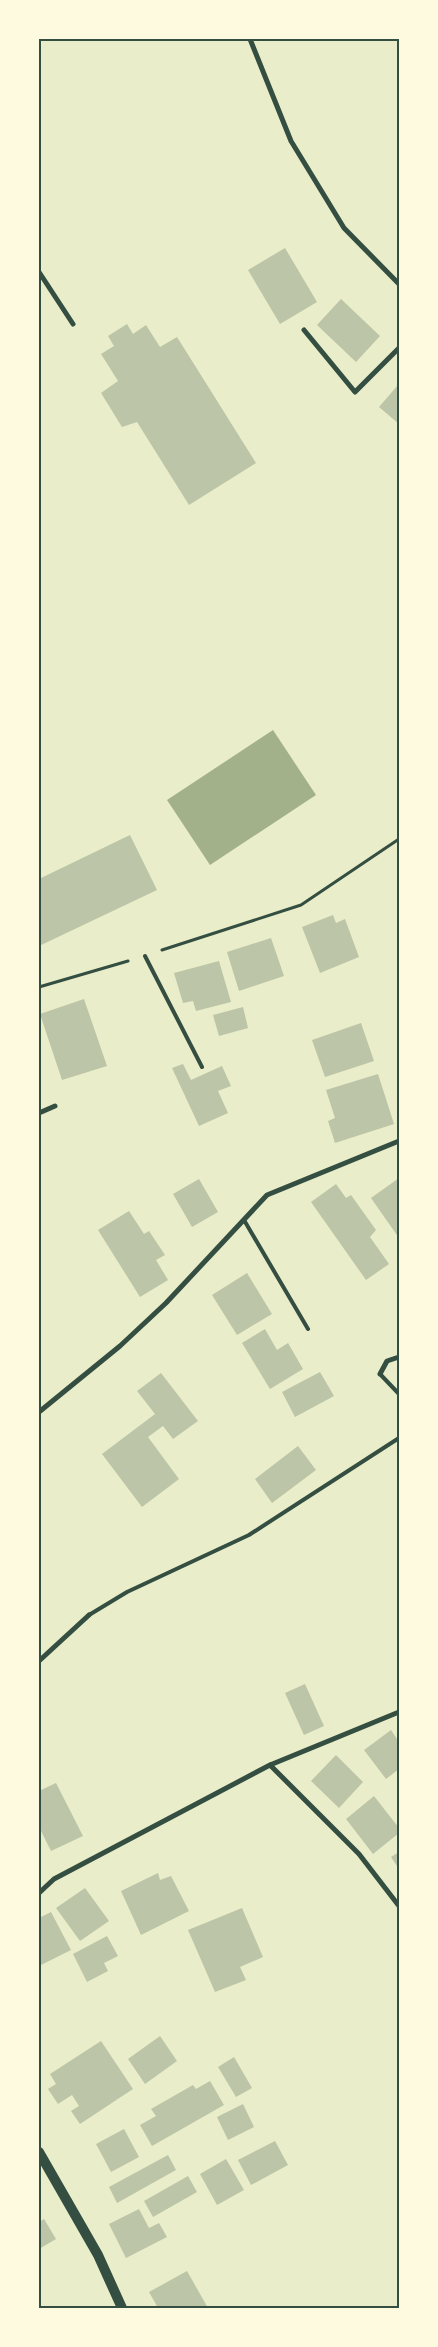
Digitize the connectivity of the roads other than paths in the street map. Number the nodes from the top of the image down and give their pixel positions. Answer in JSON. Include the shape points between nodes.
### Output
{"nodes":[{"id":1,"x":250,"y":39,"type":"edge"},
{"id":2,"x":39,"y":272,"type":"edge"},
{"id":3,"x":399,"y":284,"type":"edge"},
{"id":4,"x":73,"y":324,"type":"dead end"},
{"id":5,"x":304,"y":330,"type":"dead end"},
{"id":6,"x":399,"y":348,"type":"edge"},
{"id":7,"x":145,"y":956,"type":"road end"},
{"id":8,"x":202,"y":1067,"type":"dead end"},
{"id":9,"x":55,"y":1106,"type":"dead end"},
{"id":10,"x":39,"y":1113,"type":"edge"},
{"id":11,"x":399,"y":1141,"type":"edge"},
{"id":12,"x":244,"y":1220,"type":"junction"},
{"id":13,"x":308,"y":1328,"type":"dead end"},
{"id":14,"x":399,"y":1357,"type":"edge"},
{"id":15,"x":380,"y":1374,"type":"joint"},
{"id":16,"x":399,"y":1394,"type":"edge"},
{"id":17,"x":39,"y":1412,"type":"edge"},
{"id":18,"x":399,"y":1438,"type":"edge"},
{"id":19,"x":89,"y":1615,"type":"joint"},
{"id":20,"x":39,"y":1661,"type":"edge"},
{"id":21,"x":399,"y":1712,"type":"edge"},
{"id":22,"x":270,"y":1765,"type":"junction"},
{"id":23,"x":39,"y":1893,"type":"edge"},
{"id":24,"x":399,"y":1906,"type":"edge"},
{"id":25,"x":39,"y":2152,"type":"edge"},
{"id":26,"x":122,"y":2308,"type":"edge"}],
"edges":[{"from":1,"to":3,"type":"street","via":[[292,141],[344,228]]},
{"from":2,"to":4,"type":"street"},
{"from":5,"to":6,"type":"street","via":[[355,392]]},
{"from":7,"to":8,"type":"lane"},
{"from":9,"to":10,"type":"street"},
{"from":11,"to":12,"type":"street","via":[[267,1195]]},
{"from":12,"to":13,"type":"lane"},
{"from":12,"to":17,"type":"street","via":[[166,1303],[120,1346]]},
{"from":14,"to":15,"type":"street","via":[[387,1361]]},
{"from":15,"to":16,"type":"lane"},
{"from":18,"to":19,"type":"lane","via":[[249,1535],[128,1592]]},
{"from":19,"to":20,"type":"street"},
{"from":21,"to":22,"type":"street"},
{"from":22,"to":23,"type":"street","via":[[54,1878]]},
{"from":22,"to":24,"type":"street","via":[[359,1854]]},
{"from":25,"to":26,"type":"main road","via":[[98,2256]]}]}
